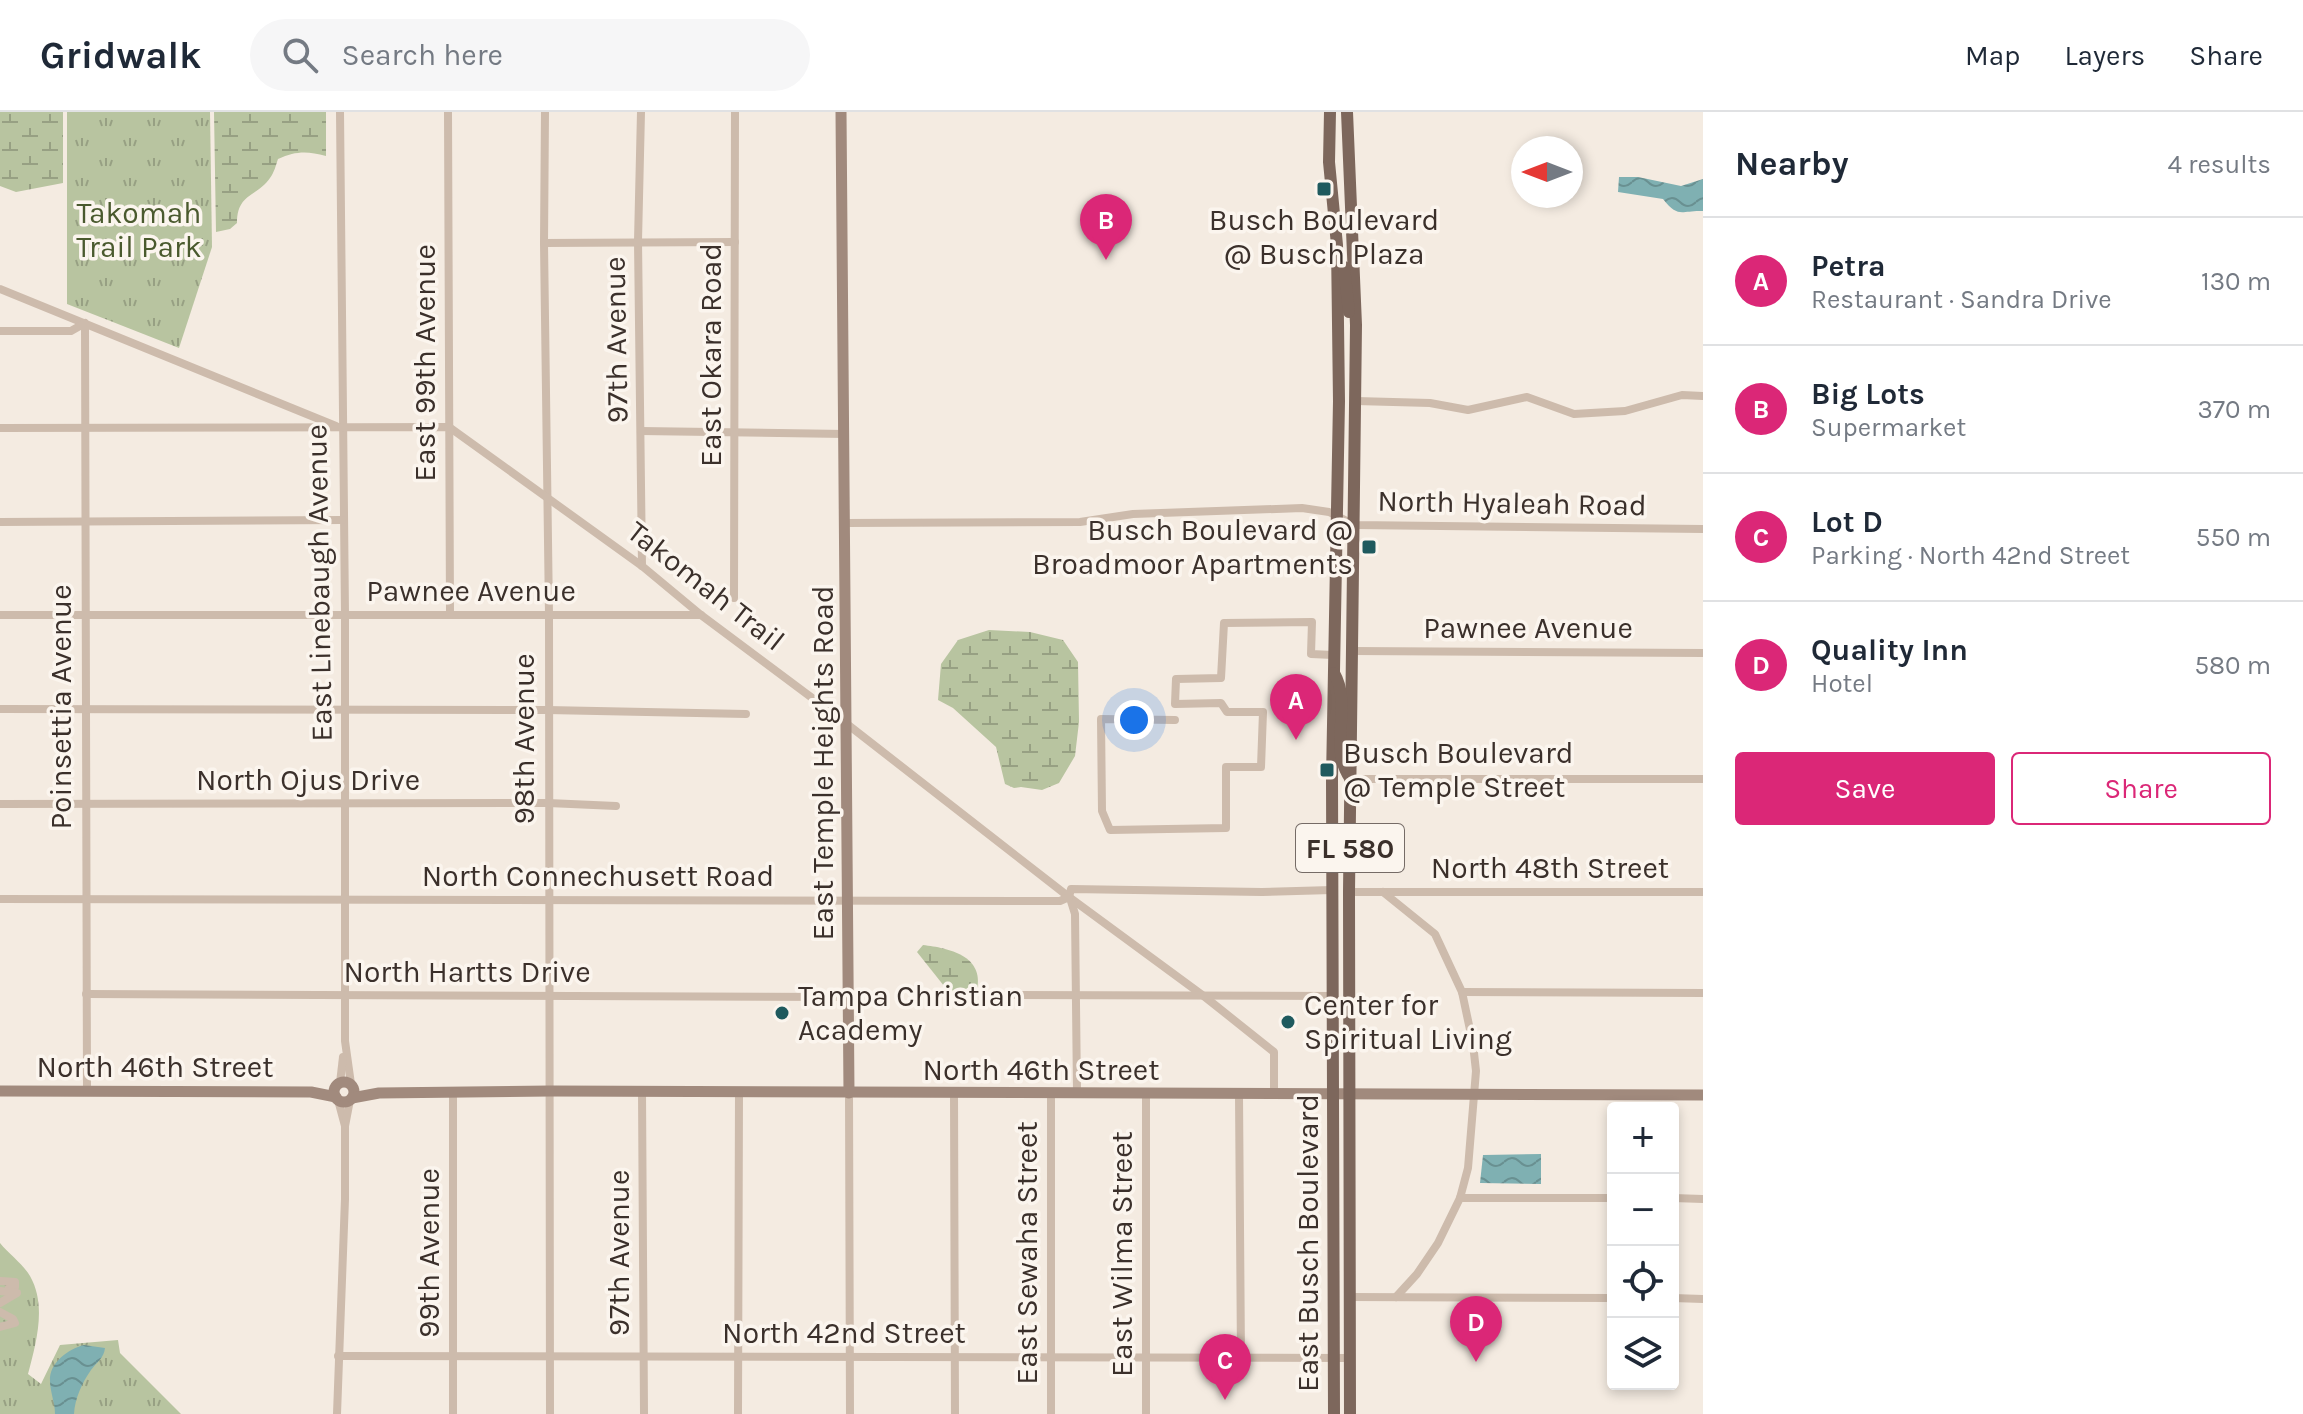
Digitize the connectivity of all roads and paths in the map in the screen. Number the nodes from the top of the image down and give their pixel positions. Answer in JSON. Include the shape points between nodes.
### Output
{"nodes":[{"id":1,"x":340,"y":112,"type":"edge"},
{"id":2,"x":448,"y":112,"type":"edge"},
{"id":3,"x":545,"y":112,"type":"edge"},
{"id":4,"x":641,"y":112,"type":"edge"},
{"id":5,"x":735,"y":112,"type":"edge"},
{"id":6,"x":841,"y":112,"type":"edge"},
{"id":7,"x":1330,"y":112,"type":"edge"},
{"id":8,"x":1347,"y":112,"type":"edge"},
{"id":9,"x":638,"y":241,"type":"junction"},
{"id":10,"x":735,"y":242,"type":"junction"},
{"id":11,"x":544,"y":243,"type":"junction"},
{"id":12,"x":1337,"y":245,"type":"junction"},
{"id":13,"x":0,"y":289,"type":"edge"},
{"id":14,"x":85,"y":323,"type":"junction"},
{"id":15,"x":1356,"y":325,"type":"junction"},
{"id":16,"x":0,"y":331,"type":"edge"},
{"id":17,"x":1703,"y":396,"type":"edge"},
{"id":18,"x":1356,"y":401,"type":"junction"},
{"id":19,"x":449,"y":427,"type":"junction"},
{"id":20,"x":0,"y":428,"type":"edge"},
{"id":21,"x":341,"y":428,"type":"junction"},
{"id":22,"x":85,"y":429,"type":"junction"},
{"id":23,"x":735,"y":430,"type":"junction"},
{"id":24,"x":641,"y":431,"type":"junction"},
{"id":25,"x":845,"y":434,"type":"junction"},
{"id":26,"x":547,"y":496,"type":"junction"},
{"id":27,"x":1337,"y":514,"type":"junction"},
{"id":28,"x":342,"y":520,"type":"junction"},
{"id":29,"x":0,"y":522,"type":"edge"},
{"id":30,"x":84,"y":522,"type":"junction"},
{"id":31,"x":846,"y":523,"type":"junction"},
{"id":32,"x":1355,"y":525,"type":"junction"},
{"id":33,"x":1703,"y":529,"type":"edge"},
{"id":34,"x":642,"y":566,"type":"junction"},
{"id":35,"x":734,"y":598,"type":"dead end"},
{"id":36,"x":85,"y":614,"type":"junction"},
{"id":37,"x":345,"y":614,"type":"junction"},
{"id":38,"x":450,"y":614,"type":"junction"},
{"id":39,"x":0,"y":615,"type":"edge"},
{"id":40,"x":549,"y":615,"type":"junction"},
{"id":41,"x":701,"y":615,"type":"junction"},
{"id":42,"x":1353,"y":651,"type":"junction"},
{"id":43,"x":1703,"y":653,"type":"edge"},
{"id":44,"x":1333,"y":655,"type":"junction"},
{"id":45,"x":1333,"y":670,"type":"junction"},
{"id":46,"x":0,"y":709,"type":"edge"},
{"id":47,"x":85,"y":709,"type":"junction"},
{"id":48,"x":345,"y":710,"type":"junction"},
{"id":49,"x":547,"y":710,"type":"junction"},
{"id":50,"x":746,"y":714,"type":"dead end"},
{"id":51,"x":1175,"y":720,"type":"dead end"},
{"id":52,"x":847,"y":724,"type":"junction"},
{"id":53,"x":1332,"y":779,"type":"junction"},
{"id":54,"x":1350,"y":779,"type":"junction"},
{"id":55,"x":1703,"y":779,"type":"edge"},
{"id":56,"x":548,"y":803,"type":"junction"},
{"id":57,"x":0,"y":804,"type":"edge"},
{"id":58,"x":86,"y":804,"type":"junction"},
{"id":59,"x":345,"y":805,"type":"junction"},
{"id":60,"x":616,"y":806,"type":"dead end"},
{"id":61,"x":1349,"y":874,"type":"junction"},
{"id":62,"x":1332,"y":890,"type":"junction"},
{"id":63,"x":1349,"y":892,"type":"junction"},
{"id":64,"x":1383,"y":892,"type":"junction"},
{"id":65,"x":1703,"y":892,"type":"edge"},
{"id":66,"x":1069,"y":897,"type":"junction"},
{"id":67,"x":0,"y":899,"type":"edge"},
{"id":68,"x":86,"y":899,"type":"junction"},
{"id":69,"x":344,"y":899,"type":"junction"},
{"id":70,"x":550,"y":899,"type":"junction"},
{"id":71,"x":848,"y":900,"type":"junction"},
{"id":72,"x":1350,"y":974,"type":"junction"},
{"id":73,"x":1462,"y":992,"type":"junction"},
{"id":74,"x":1703,"y":993,"type":"edge"},
{"id":75,"x":86,"y":994,"type":"junction"},
{"id":76,"x":344,"y":995,"type":"junction"},
{"id":77,"x":994,"y":995,"type":"dead end"},
{"id":78,"x":550,"y":996,"type":"junction"},
{"id":79,"x":1334,"y":996,"type":"junction"},
{"id":80,"x":848,"y":997,"type":"junction"},
{"id":81,"x":1077,"y":997,"type":"junction"},
{"id":82,"x":1205,"y":997,"type":"junction"},
{"id":83,"x":0,"y":1091,"type":"edge"},
{"id":84,"x":87,"y":1091,"type":"junction"},
{"id":85,"x":550,"y":1091,"type":"junction"},
{"id":86,"x":345,"y":1092,"type":"junction"},
{"id":87,"x":453,"y":1092,"type":"junction"},
{"id":88,"x":642,"y":1092,"type":"junction"},
{"id":89,"x":739,"y":1092,"type":"junction"},
{"id":90,"x":849,"y":1093,"type":"junction"},
{"id":91,"x":954,"y":1093,"type":"junction"},
{"id":92,"x":1051,"y":1093,"type":"junction"},
{"id":93,"x":1077,"y":1093,"type":"junction"},
{"id":94,"x":1146,"y":1094,"type":"junction"},
{"id":95,"x":1239,"y":1095,"type":"junction"},
{"id":96,"x":1274,"y":1095,"type":"junction"},
{"id":97,"x":1334,"y":1095,"type":"junction"},
{"id":98,"x":1351,"y":1095,"type":"junction"},
{"id":99,"x":1473,"y":1095,"type":"junction"},
{"id":100,"x":1703,"y":1095,"type":"edge"},
{"id":101,"x":1460,"y":1198,"type":"junction"},
{"id":102,"x":1607,"y":1198,"type":"edge"},
{"id":103,"x":1679,"y":1198,"type":"edge"},
{"id":104,"x":1703,"y":1199,"type":"edge"},
{"id":105,"x":0,"y":1287,"type":"edge"},
{"id":106,"x":1350,"y":1297,"type":"junction"},
{"id":107,"x":1396,"y":1297,"type":"junction"},
{"id":108,"x":1607,"y":1298,"type":"edge"},
{"id":109,"x":1679,"y":1298,"type":"edge"},
{"id":110,"x":1703,"y":1299,"type":"edge"},
{"id":111,"x":0,"y":1303,"type":"edge"},
{"id":112,"x":0,"y":1312,"type":"edge"},
{"id":113,"x":0,"y":1327,"type":"edge"},
{"id":114,"x":551,"y":1355,"type":"junction"},
{"id":115,"x":338,"y":1356,"type":"junction"},
{"id":116,"x":452,"y":1356,"type":"junction"},
{"id":117,"x":737,"y":1356,"type":"junction"},
{"id":118,"x":644,"y":1357,"type":"junction"},
{"id":119,"x":850,"y":1357,"type":"junction"},
{"id":120,"x":955,"y":1357,"type":"junction"},
{"id":121,"x":1051,"y":1358,"type":"junction"},
{"id":122,"x":1146,"y":1358,"type":"junction"},
{"id":123,"x":1333,"y":1358,"type":"junction"},
{"id":124,"x":1350,"y":1358,"type":"junction"},
{"id":125,"x":1241,"y":1359,"type":"junction"},
{"id":126,"x":337,"y":1414,"type":"edge"},
{"id":127,"x":453,"y":1414,"type":"edge"},
{"id":128,"x":550,"y":1414,"type":"edge"},
{"id":129,"x":644,"y":1414,"type":"edge"},
{"id":130,"x":738,"y":1414,"type":"edge"},
{"id":131,"x":850,"y":1414,"type":"edge"},
{"id":132,"x":955,"y":1414,"type":"edge"},
{"id":133,"x":1051,"y":1414,"type":"edge"},
{"id":134,"x":1146,"y":1414,"type":"edge"},
{"id":135,"x":1334,"y":1414,"type":"edge"},
{"id":136,"x":1350,"y":1414,"type":"edge"}],
"edges":[{"from":1,"to":21,"type":"street","name":"East Linebaugh Avenue"},
{"from":2,"to":19,"type":"street","name":"East 99th Avenue"},
{"from":3,"to":11,"type":"street","name":"98th Avenue"},
{"from":4,"to":9,"type":"street","name":"97th Avenue"},
{"from":5,"to":10,"type":"street","name":"East Okara Road"},
{"from":6,"to":25,"type":"street","name":"East Temple Heights Road"},
{"from":7,"to":12,"type":"main road","name":"East Busch Boulevard","number":"FL 580"},
{"from":8,"to":15,"type":"main road","name":"East Busch Boulevard","number":"FL 580"},
{"from":9,"to":10,"type":"street"},
{"from":9,"to":11,"type":"street"},
{"from":9,"to":24,"type":"street","name":"97th Avenue"},
{"from":10,"to":23,"type":"street","name":"East Okara Road"},
{"from":11,"to":26,"type":"street","name":"98th Avenue"},
{"from":12,"to":15,"type":"main road","via":[[1348,310]]},
{"from":12,"to":27,"type":"main road","name":"East Busch Boulevard","number":"FL 580"},
{"from":13,"to":14,"type":"street"},
{"from":14,"to":16,"type":"street","via":[[71,331]]},
{"from":14,"to":21,"type":"street"},
{"from":14,"to":22,"type":"street","name":"Poinsettia Avenue"},
{"from":15,"to":18,"type":"main road","name":"East Busch Boulevard","number":"FL 580"},
{"from":17,"to":18,"type":"street","via":[[1682,395],[1625,411],[1574,414],[1527,397],[1468,410]]},
{"from":18,"to":32,"type":"main road","name":"East Busch Boulevard","number":"FL 580"},
{"from":19,"to":21,"type":"street"},
{"from":19,"to":26,"type":"street","name":"Takomah Trail"},
{"from":19,"to":38,"type":"street","name":"East 99th Avenue"},
{"from":20,"to":22,"type":"street"},
{"from":21,"to":22,"type":"street"},
{"from":21,"to":28,"type":"street","name":"East Linebaugh Avenue"},
{"from":22,"to":30,"type":"street","name":"Poinsettia Avenue"},
{"from":23,"to":24,"type":"street"},
{"from":23,"to":25,"type":"street"},
{"from":23,"to":35,"type":"street","name":"East Okara Road"},
{"from":24,"to":34,"type":"street","name":"97th Avenue"},
{"from":25,"to":31,"type":"street","name":"East Temple Heights Road"},
{"from":26,"to":34,"type":"street","name":"Takomah Trail"},
{"from":26,"to":40,"type":"street","name":"98th Avenue"},
{"from":27,"to":31,"type":"street","name":"North Hyaleah Road","via":[[1302,508],[1133,514],[1080,522]]},
{"from":27,"to":32,"type":"street","name":"North Hyaleah Road"},
{"from":27,"to":44,"type":"main road","name":"East Busch Boulevard","number":"FL 580"},
{"from":28,"to":30,"type":"street"},
{"from":28,"to":37,"type":"street","name":"East Linebaugh Avenue"},
{"from":29,"to":30,"type":"street"},
{"from":30,"to":36,"type":"street","name":"Poinsettia Avenue"},
{"from":31,"to":52,"type":"street","name":"East Temple Heights Road"},
{"from":32,"to":33,"type":"street","name":"North Hyaleah Road"},
{"from":32,"to":42,"type":"main road","name":"East Busch Boulevard","number":"FL 580"},
{"from":34,"to":41,"type":"street","name":"Takomah Trail"},
{"from":36,"to":37,"type":"street","name":"Pawnee Avenue"},
{"from":36,"to":39,"type":"street","name":"Pawnee Avenue"},
{"from":36,"to":47,"type":"street","name":"Poinsettia Avenue"},
{"from":37,"to":38,"type":"street","name":"Pawnee Avenue"},
{"from":37,"to":48,"type":"street","name":"East Linebaugh Avenue"},
{"from":38,"to":40,"type":"street","name":"Pawnee Avenue"},
{"from":40,"to":41,"type":"street","name":"Pawnee Avenue"},
{"from":40,"to":49,"type":"street","name":"98th Avenue"},
{"from":41,"to":52,"type":"street","name":"Takomah Trail"},
{"from":42,"to":43,"type":"street","name":"Pawnee Avenue"},
{"from":42,"to":54,"type":"main road","name":"East Busch Boulevard","number":"FL 580"},
{"from":44,"to":45,"type":"main road","name":"East Busch Boulevard","number":"FL 580"},
{"from":44,"to":51,"type":"street","via":[[1311,654],[1312,622],[1224,623],[1221,678],[1176,679],[1175,704],[1221,703],[1227,712],[1263,712],[1261,767],[1226,767],[1226,828],[1110,830],[1102,811],[1101,719]]},
{"from":45,"to":53,"type":"main road","name":"East Busch Boulevard","number":"FL 580"},
{"from":45,"to":54,"type":"main road","via":[[1342,687],[1340,760]]},
{"from":46,"to":47,"type":"street"},
{"from":47,"to":48,"type":"street"},
{"from":47,"to":58,"type":"street","name":"Poinsettia Avenue"},
{"from":48,"to":49,"type":"street"},
{"from":48,"to":59,"type":"street","name":"East Linebaugh Avenue"},
{"from":49,"to":50,"type":"street"},
{"from":49,"to":56,"type":"street","name":"98th Avenue"},
{"from":52,"to":66,"type":"street","name":"Takomah Trail"},
{"from":52,"to":71,"type":"street","name":"East Temple Heights Road"},
{"from":53,"to":61,"type":"main road","via":[[1344,803],[1344,861]]},
{"from":53,"to":62,"type":"main road","name":"East Busch Boulevard","number":"FL 580"},
{"from":54,"to":55,"type":"street"},
{"from":54,"to":61,"type":"main road","name":"East Busch Boulevard","number":"FL 580"},
{"from":56,"to":59,"type":"street","name":"North Ojus Drive"},
{"from":56,"to":60,"type":"street","name":"North Ojus Drive"},
{"from":56,"to":70,"type":"street","name":"98th Avenue"},
{"from":57,"to":58,"type":"street","name":"North Ojus Drive"},
{"from":58,"to":59,"type":"street","name":"North Ojus Drive"},
{"from":58,"to":68,"type":"street","name":"Poinsettia Avenue"},
{"from":59,"to":69,"type":"street","name":"East Linebaugh Avenue"},
{"from":61,"to":63,"type":"main road","name":"East Busch Boulevard","number":"FL 580"},
{"from":62,"to":66,"type":"street","name":"North Connechusett Road","via":[[1071,889]]},
{"from":62,"to":72,"type":"main road","via":[[1341,901],[1344,964]]},
{"from":62,"to":79,"type":"main road","name":"East Busch Boulevard","number":"FL 580"},
{"from":63,"to":64,"type":"street","name":"North 48th Street"},
{"from":63,"to":72,"type":"main road","name":"East Busch Boulevard","number":"FL 580"},
{"from":64,"to":65,"type":"street","name":"North 48th Street"},
{"from":64,"to":73,"type":"street","via":[[1435,934]]},
{"from":66,"to":71,"type":"street","name":"North Connechusett Road"},
{"from":66,"to":81,"type":"street","name":"East Sewaha Street","via":[[1075,914]]},
{"from":66,"to":82,"type":"street","name":"Takomah Trail"},
{"from":67,"to":68,"type":"street","name":"North Connechusett Road"},
{"from":68,"to":69,"type":"street","name":"North Connechusett Road"},
{"from":68,"to":75,"type":"street","name":"Poinsettia Avenue"},
{"from":69,"to":70,"type":"street","name":"North Connechusett Road"},
{"from":69,"to":76,"type":"street","name":"East Linebaugh Avenue"},
{"from":70,"to":71,"type":"street","name":"North Connechusett Road"},
{"from":70,"to":78,"type":"street","name":"98th Avenue"},
{"from":71,"to":80,"type":"street","name":"East Temple Heights Road"},
{"from":72,"to":98,"type":"main road","name":"East Busch Boulevard","number":"FL 580"},
{"from":73,"to":74,"type":"street"},
{"from":73,"to":99,"type":"street","via":[[1476,1071]]},
{"from":75,"to":76,"type":"street","name":"North Hartts Drive"},
{"from":75,"to":84,"type":"street","name":"Poinsettia Avenue"},
{"from":76,"to":78,"type":"street","name":"North Hartts Drive"},
{"from":76,"to":86,"type":"street","name":"East Linebaugh Avenue"},
{"from":77,"to":81,"type":"street"},
{"from":78,"to":80,"type":"street","name":"North Hartts Drive"},
{"from":78,"to":85,"type":"street","name":"98th Avenue"},
{"from":79,"to":82,"type":"street"},
{"from":79,"to":97,"type":"main road","name":"East Busch Boulevard","number":"FL 580"},
{"from":80,"to":90,"type":"street","name":"East Temple Heights Road"},
{"from":81,"to":82,"type":"street"},
{"from":81,"to":93,"type":"street","name":"East Sewaha Street"},
{"from":82,"to":96,"type":"street","name":"Takomah Trail","via":[[1274,1052]]},
{"from":83,"to":84,"type":"street","name":"North 46th Street"},
{"from":84,"to":86,"type":"street","name":"North 46th Street"},
{"from":85,"to":87,"type":"street","name":"North 46th Street"},
{"from":85,"to":88,"type":"street","name":"North 46th Street"},
{"from":85,"to":114,"type":"street","name":"98th Avenue"},
{"from":86,"to":87,"type":"street","name":"North 46th Street"},
{"from":86,"to":115,"type":"street","name":"East Linebaugh Avenue"},
{"from":87,"to":116,"type":"street","name":"99th Avenue"},
{"from":88,"to":89,"type":"street","name":"North 46th Street"},
{"from":88,"to":118,"type":"street","name":"97th Avenue"},
{"from":89,"to":90,"type":"street","name":"North 46th Street"},
{"from":89,"to":117,"type":"street"},
{"from":90,"to":91,"type":"street","name":"North 46th Street"},
{"from":90,"to":119,"type":"street","name":"East Temple Heights Road"},
{"from":91,"to":92,"type":"street","name":"North 46th Street"},
{"from":91,"to":120,"type":"street"},
{"from":92,"to":93,"type":"street","name":"North 46th Street"},
{"from":92,"to":121,"type":"street","name":"East Sewaha Street"},
{"from":93,"to":94,"type":"street","name":"North 46th Street"},
{"from":94,"to":95,"type":"street","name":"North 46th Street"},
{"from":94,"to":122,"type":"street","name":"East Wilma Street"},
{"from":95,"to":96,"type":"street","name":"North 46th Street"},
{"from":95,"to":125,"type":"street"},
{"from":96,"to":97,"type":"street","name":"North 46th Street"},
{"from":97,"to":98,"type":"street","name":"North 46th Street"},
{"from":97,"to":123,"type":"main road","name":"East Busch Boulevard","number":"FL 580"},
{"from":98,"to":99,"type":"street","name":"North 46th Street"},
{"from":98,"to":106,"type":"main road","name":"East Busch Boulevard","number":"FL 580"},
{"from":99,"to":100,"type":"street","name":"North 46th Street"},
{"from":99,"to":101,"type":"street","via":[[1468,1168]]},
{"from":101,"to":102,"type":"street"},
{"from":101,"to":107,"type":"street","via":[[1438,1243]]},
{"from":103,"to":104,"type":"street"},
{"from":105,"to":111,"type":"street","via":[[17,1293]]},
{"from":106,"to":107,"type":"street"},
{"from":106,"to":124,"type":"main road","name":"East Busch Boulevard","number":"FL 580"},
{"from":107,"to":108,"type":"street"},
{"from":109,"to":110,"type":"street"},
{"from":112,"to":113,"type":"street","via":[[15,1323]]},
{"from":114,"to":116,"type":"street","name":"North 42nd Street"},
{"from":114,"to":118,"type":"street","name":"North 42nd Street"},
{"from":114,"to":128,"type":"street","name":"98th Avenue"},
{"from":115,"to":116,"type":"street","name":"North 42nd Street"},
{"from":115,"to":126,"type":"street","name":"East Linebaugh Avenue"},
{"from":116,"to":127,"type":"street","name":"99th Avenue"},
{"from":117,"to":118,"type":"street","name":"North 42nd Street"},
{"from":117,"to":119,"type":"street","name":"North 42nd Street"},
{"from":117,"to":130,"type":"street"},
{"from":118,"to":129,"type":"street","name":"97th Avenue"},
{"from":119,"to":120,"type":"street","name":"North 42nd Street"},
{"from":119,"to":131,"type":"street","name":"East Temple Heights Road"},
{"from":120,"to":121,"type":"street","name":"North 42nd Street"},
{"from":120,"to":132,"type":"street"},
{"from":121,"to":122,"type":"street","name":"North 42nd Street"},
{"from":121,"to":133,"type":"street","name":"East Sewaha Street"},
{"from":122,"to":125,"type":"street","name":"North 42nd Street"},
{"from":122,"to":134,"type":"street","name":"East Wilma Street"},
{"from":123,"to":124,"type":"street","name":"North 42nd Street"},
{"from":123,"to":125,"type":"street","name":"North 42nd Street"},
{"from":123,"to":135,"type":"main road","name":"East Busch Boulevard","number":"FL 580"},
{"from":124,"to":136,"type":"main road","name":"East Busch Boulevard","number":"FL 580"}]}
